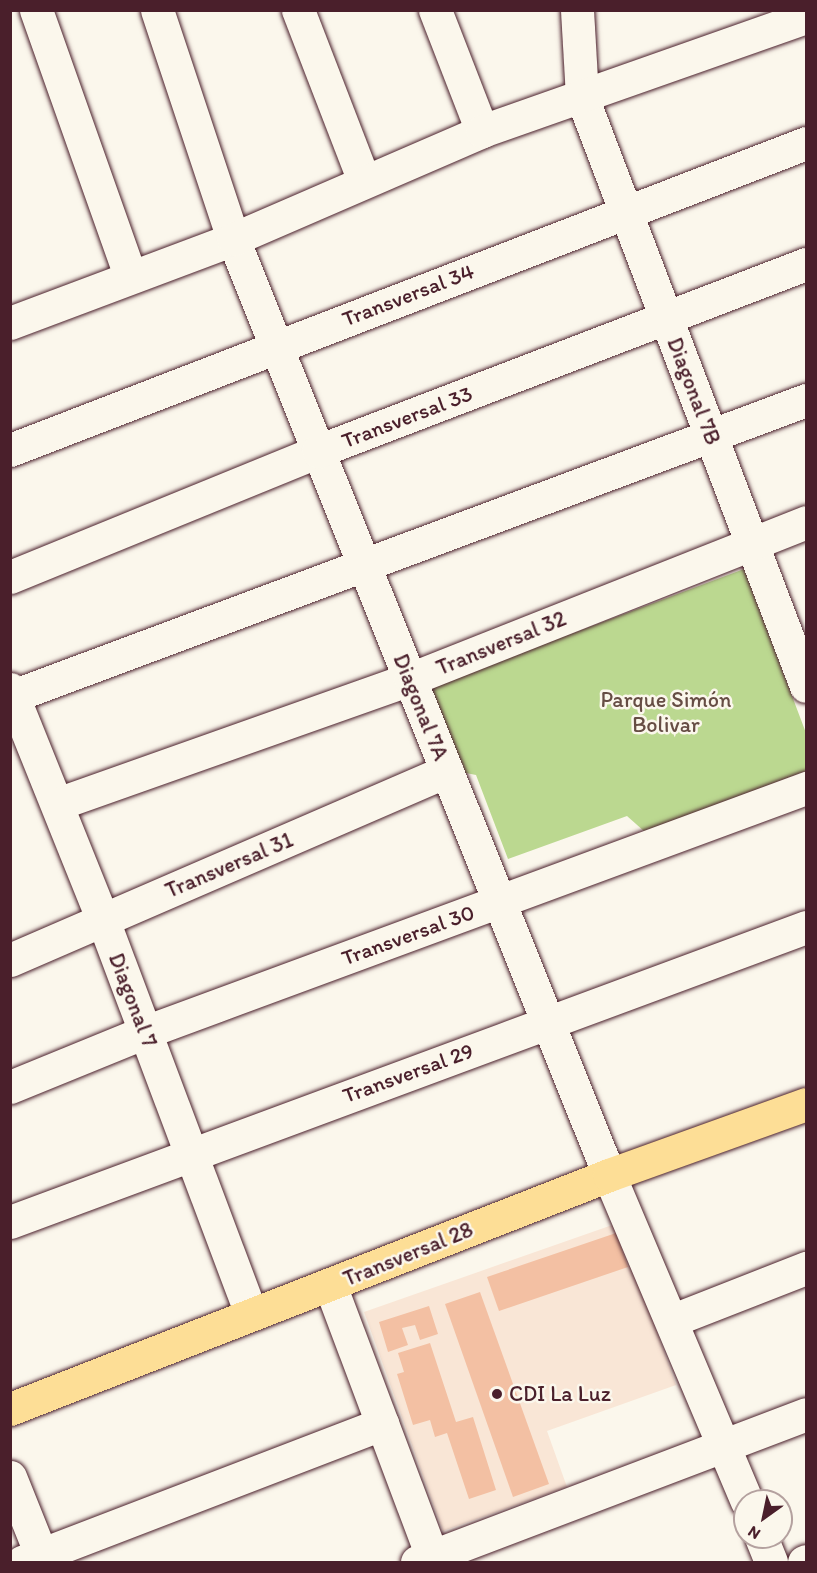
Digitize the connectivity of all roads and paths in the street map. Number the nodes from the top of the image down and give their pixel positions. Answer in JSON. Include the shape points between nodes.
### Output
{"nodes":[{"id":1,"x":36,"y":10,"type":"edge"},
{"id":2,"x":157,"y":10,"type":"edge"},
{"id":3,"x":298,"y":10,"type":"edge"},
{"id":4,"x":435,"y":10,"type":"edge"},
{"id":5,"x":577,"y":10,"type":"edge"},
{"id":6,"x":807,"y":17,"type":"edge"},
{"id":7,"x":582,"y":97,"type":"junction"},
{"id":8,"x":482,"y":131,"type":"junction"},
{"id":9,"x":807,"y":143,"type":"edge"},
{"id":10,"x":364,"y":181,"type":"junction"},
{"id":11,"x":625,"y":210,"type":"junction"},
{"id":12,"x":233,"y":239,"type":"junction"},
{"id":13,"x":807,"y":264,"type":"edge"},
{"id":14,"x":130,"y":276,"type":"junction"},
{"id":15,"x":667,"y":319,"type":"junction"},
{"id":16,"x":10,"y":323,"type":"edge"},
{"id":17,"x":277,"y":346,"type":"junction"},
{"id":18,"x":807,"y":400,"type":"edge"},
{"id":19,"x":712,"y":437,"type":"junction"},
{"id":20,"x":10,"y":450,"type":"edge"},
{"id":21,"x":318,"y":451,"type":"junction"},
{"id":22,"x":807,"y":522,"type":"edge"},
{"id":23,"x":752,"y":542,"type":"junction"},
{"id":24,"x":363,"y":563,"type":"junction"},
{"id":25,"x":10,"y":578,"type":"edge"},
{"id":26,"x":804,"y":668,"type":"edge"},
{"id":27,"x":410,"y":679,"type":"junction"},
{"id":28,"x":11,"y":694,"type":"edge"},
{"id":29,"x":447,"y":771,"type":"junction"},
{"id":30,"x":807,"y":788,"type":"edge"},
{"id":31,"x":57,"y":804,"type":"junction"},
{"id":32,"x":499,"y":901,"type":"junction"},
{"id":33,"x":103,"y":920,"type":"junction"},
{"id":34,"x":807,"y":927,"type":"edge"},
{"id":35,"x":10,"y":960,"type":"edge"},
{"id":36,"x":548,"y":1022,"type":"junction"},
{"id":37,"x":145,"y":1032,"type":"junction"},
{"id":38,"x":10,"y":1087,"type":"edge"},
{"id":39,"x":807,"y":1104,"type":"edge"},
{"id":40,"x":190,"y":1153,"type":"junction"},
{"id":41,"x":609,"y":1175,"type":"junction"},
{"id":42,"x":10,"y":1222,"type":"edge"},
{"id":43,"x":807,"y":1268,"type":"edge"},
{"id":44,"x":330,"y":1285,"type":"junction"},
{"id":45,"x":250,"y":1313,"type":"junction"},
{"id":46,"x":673,"y":1320,"type":"junction"},
{"id":47,"x":10,"y":1409,"type":"edge"},
{"id":48,"x":807,"y":1414,"type":"edge"},
{"id":49,"x":382,"y":1424,"type":"junction"},
{"id":50,"x":724,"y":1446,"type":"junction"},
{"id":51,"x":10,"y":1477,"type":"edge"},
{"id":52,"x":742,"y":1489,"type":"edge"},
{"id":53,"x":36,"y":1560,"type":"edge"},
{"id":54,"x":428,"y":1561,"type":"edge"}],
"edges":[{"from":1,"to":14,"type":"street"},
{"from":2,"to":12,"type":"street","name":"Diagonal 7A"},
{"from":3,"to":10,"type":"street"},
{"from":4,"to":8,"type":"street"},
{"from":5,"to":7,"type":"street","name":"Diagonal 7B"},
{"from":6,"to":7,"type":"street"},
{"from":7,"to":8,"type":"street"},
{"from":7,"to":11,"type":"street","name":"Diagonal 7B"},
{"from":8,"to":10,"type":"street"},
{"from":9,"to":11,"type":"street","name":"Transversal 34"},
{"from":10,"to":12,"type":"street"},
{"from":11,"to":15,"type":"street","name":"Diagonal 7B"},
{"from":11,"to":17,"type":"street","name":"Transversal 34"},
{"from":12,"to":14,"type":"street"},
{"from":12,"to":17,"type":"street","name":"Diagonal 7A"},
{"from":13,"to":15,"type":"street","name":"Transversal 33"},
{"from":14,"to":16,"type":"street"},
{"from":15,"to":19,"type":"street","name":"Diagonal 7B"},
{"from":15,"to":21,"type":"street","name":"Transversal 33"},
{"from":17,"to":20,"type":"street","name":"Transversal 34"},
{"from":17,"to":21,"type":"street","name":"Diagonal 7A"},
{"from":18,"to":19,"type":"street"},
{"from":19,"to":23,"type":"street","name":"Diagonal 7B"},
{"from":19,"to":24,"type":"street"},
{"from":21,"to":24,"type":"street","name":"Diagonal 7A"},
{"from":21,"to":25,"type":"street","name":"Transversal 33"},
{"from":22,"to":23,"type":"street","name":"Transversal 32"},
{"from":23,"to":26,"type":"street","name":"Diagonal 7B"},
{"from":23,"to":27,"type":"street","name":"Transversal 32"},
{"from":24,"to":27,"type":"street","name":"Diagonal 7A"},
{"from":24,"to":28,"type":"street"},
{"from":27,"to":29,"type":"street","name":"Diagonal 7A"},
{"from":27,"to":31,"type":"street","name":"Transversal 32"},
{"from":28,"to":31,"type":"street","name":"Diagonal 7"},
{"from":29,"to":32,"type":"street","name":"Diagonal 7A"},
{"from":29,"to":33,"type":"street","name":"Transversal 31"},
{"from":30,"to":32,"type":"street","name":"Transversal 30"},
{"from":31,"to":33,"type":"street","name":"Diagonal 7"},
{"from":32,"to":36,"type":"street","name":"Diagonal 7A"},
{"from":32,"to":37,"type":"street","name":"Transversal 30"},
{"from":33,"to":35,"type":"street","name":"Transversal 31"},
{"from":33,"to":37,"type":"street","name":"Diagonal 7"},
{"from":34,"to":36,"type":"street","name":"Transversal 29"},
{"from":36,"to":40,"type":"street","name":"Transversal 29"},
{"from":36,"to":41,"type":"street","name":"Diagonal 7A"},
{"from":37,"to":38,"type":"street","name":"Transversal 30"},
{"from":37,"to":40,"type":"street","name":"Diagonal 7"},
{"from":39,"to":41,"type":"main road","name":"Transversal 28"},
{"from":40,"to":42,"type":"street","name":"Transversal 29"},
{"from":40,"to":45,"type":"street","name":"Diagonal 7"},
{"from":41,"to":44,"type":"main road","name":"Transversal 28"},
{"from":41,"to":46,"type":"street","name":"Diagonal 7A"},
{"from":43,"to":46,"type":"street"},
{"from":44,"to":45,"type":"main road","name":"Transversal 28"},
{"from":44,"to":49,"type":"street"},
{"from":45,"to":47,"type":"main road","name":"Transversal 28"},
{"from":46,"to":50,"type":"street","name":"Diagonal 7A"},
{"from":48,"to":50,"type":"street"},
{"from":49,"to":53,"type":"street"},
{"from":49,"to":54,"type":"street"},
{"from":50,"to":52,"type":"street","name":"Diagonal 7A"},
{"from":50,"to":54,"type":"street"},
{"from":51,"to":53,"type":"street"}]}
